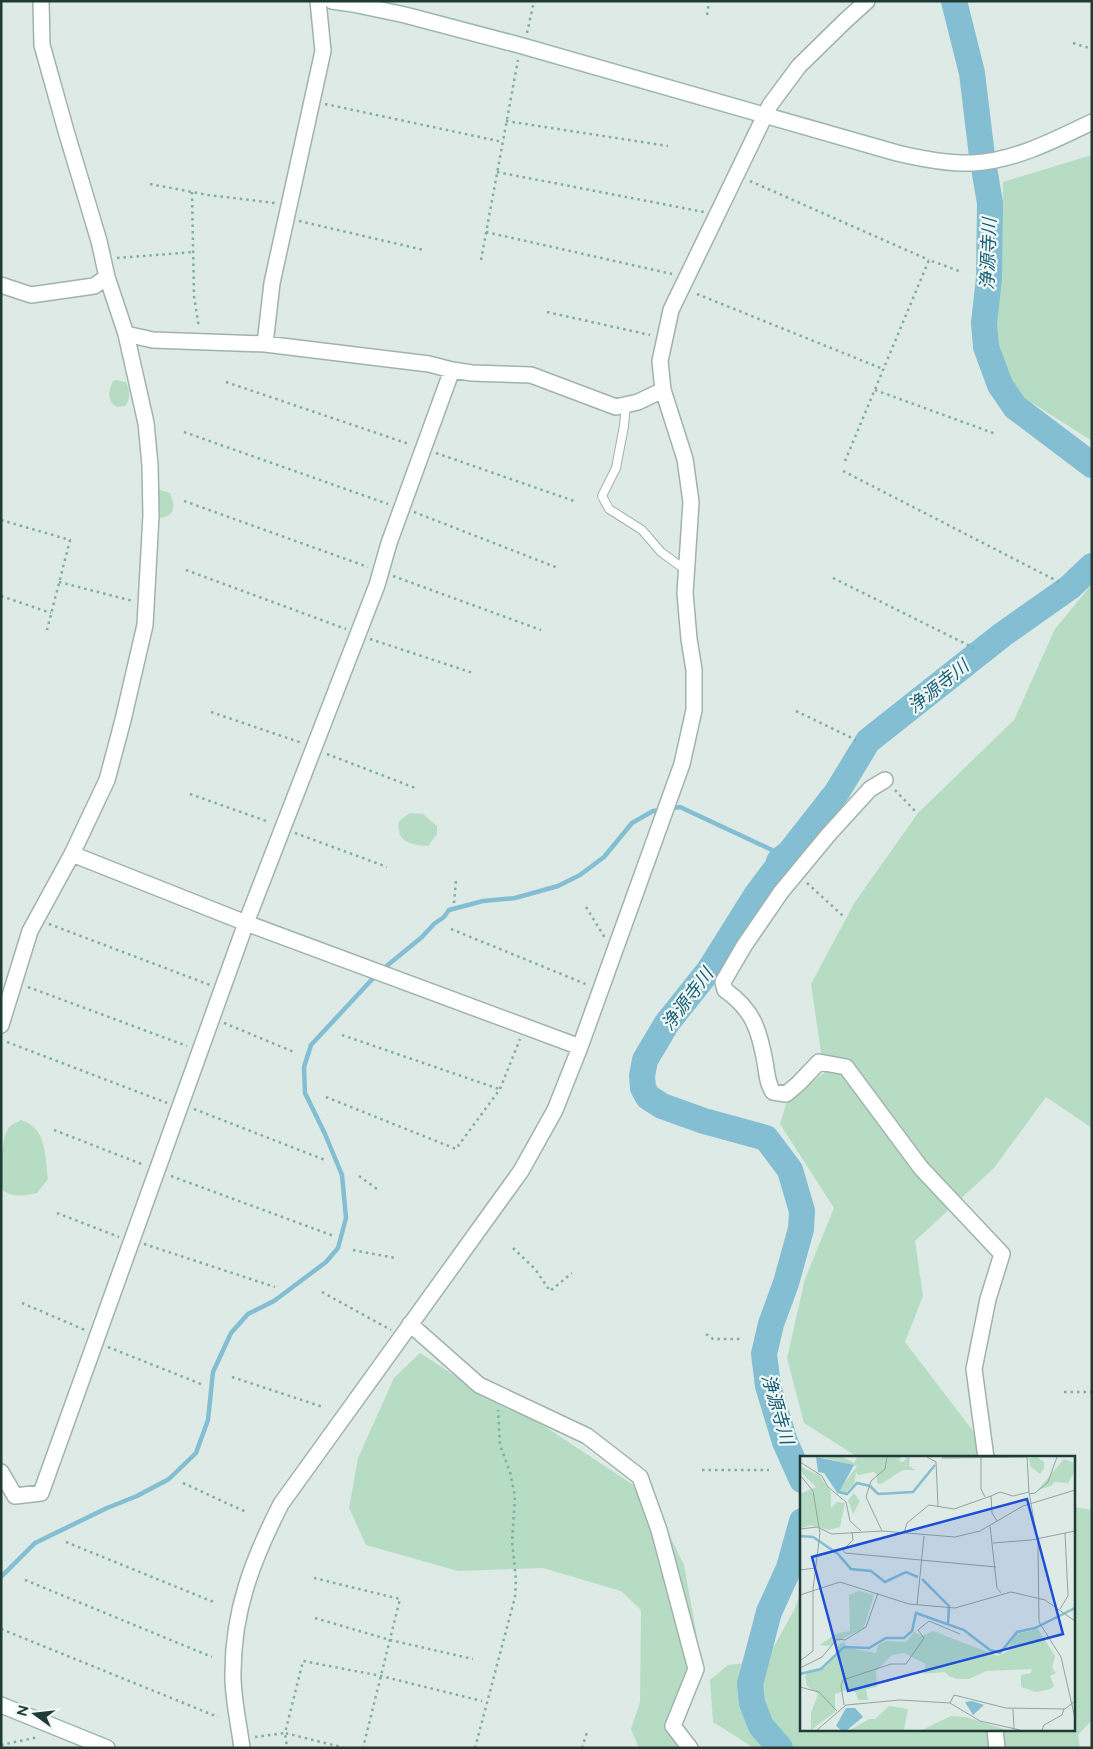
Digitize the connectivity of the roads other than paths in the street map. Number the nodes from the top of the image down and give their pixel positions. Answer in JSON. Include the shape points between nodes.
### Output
{"nodes":[{"id":1,"x":41,"y":1,"type":"edge"},
{"id":2,"x":318,"y":1,"type":"edge"},
{"id":3,"x":332,"y":1,"type":"edge"},
{"id":4,"x":868,"y":1,"type":"edge"},
{"id":5,"x":765,"y":115,"type":"junction"},
{"id":6,"x":1092,"y":122,"type":"edge"},
{"id":7,"x":107,"y":277,"type":"junction"},
{"id":8,"x":1,"y":285,"type":"edge"},
{"id":9,"x":126,"y":334,"type":"junction"},
{"id":10,"x":265,"y":344,"type":"junction"},
{"id":11,"x":452,"y":370,"type":"junction"},
{"id":12,"x":663,"y":390,"type":"junction"},
{"id":13,"x":626,"y":404,"type":"junction"},
{"id":14,"x":687,"y":571,"type":"junction"},
{"id":15,"x":885,"y":780,"type":"road end"},
{"id":16,"x":72,"y":854,"type":"junction"},
{"id":17,"x":246,"y":923,"type":"junction"},
{"id":18,"x":4,"y":999,"type":"edge"},
{"id":19,"x":1,"y":1025,"type":"edge"},
{"id":20,"x":580,"y":1046,"type":"junction"},
{"id":21,"x":410,"y":1324,"type":"junction"},
{"id":22,"x":986,"y":1456,"type":"edge"},
{"id":23,"x":1,"y":1472,"type":"edge"},
{"id":24,"x":1,"y":1705,"type":"edge"},
{"id":25,"x":995,"y":1732,"type":"edge"},
{"id":26,"x":97,"y":1746,"type":"edge"},
{"id":27,"x":242,"y":1748,"type":"edge"},
{"id":28,"x":690,"y":1748,"type":"edge"},
{"id":29,"x":997,"y":1748,"type":"edge"}],
"edges":[{"from":1,"to":7,"type":"street","via":[[42,45]]},
{"from":2,"to":10,"type":"street","via":[[323,51],[272,284]]},
{"from":3,"to":5,"type":"street","via":[[405,15],[520,45]]},
{"from":4,"to":5,"type":"street","via":[[799,66]]},
{"from":5,"to":6,"type":"street","via":[[897,154],[974,163],[1021,152]]},
{"from":5,"to":12,"type":"street","via":[[671,310],[660,361]]},
{"from":7,"to":8,"type":"street","via":[[94,286],[31,295]]},
{"from":7,"to":9,"type":"street"},
{"from":9,"to":10,"type":"street","via":[[153,340]]},
{"from":9,"to":16,"type":"street","via":[[146,423],[150,465],[151,515],[145,625],[107,780]]},
{"from":10,"to":11,"type":"street","via":[[429,364]]},
{"from":11,"to":13,"type":"street","via":[[531,375],[616,407]]},
{"from":11,"to":17,"type":"street","via":[[389,543],[377,585]]},
{"from":12,"to":13,"type":"street"},
{"from":12,"to":14,"type":"street","via":[[685,459],[691,502]]},
{"from":13,"to":14,"type":"lane","via":[[616,468],[602,496],[610,509],[642,530],[661,552]]},
{"from":14,"to":20,"type":"street","via":[[685,594],[694,670],[694,710],[682,764]]},
{"from":15,"to":22,"type":"street","via":[[870,789],[781,892],[723,982],[724,990],[740,1001],[757,1027],[773,1092],[786,1094],[819,1062],[846,1067],[921,1168],[1002,1254],[988,1299],[974,1369]]},
{"from":16,"to":17,"type":"street"},
{"from":16,"to":18,"type":"street","via":[[30,931]]},
{"from":17,"to":20,"type":"street"},
{"from":17,"to":23,"type":"street","via":[[41,1493],[15,1496]]},
{"from":18,"to":19,"type":"street"},
{"from":20,"to":21,"type":"street","via":[[556,1110],[521,1171]]},
{"from":21,"to":27,"type":"street","via":[[281,1504],[262,1540],[246,1584],[236,1626],[232,1673]]},
{"from":21,"to":28,"type":"street","via":[[479,1385],[587,1436],[640,1477],[659,1530],[696,1669],[673,1726]]},
{"from":24,"to":26,"type":"street"},
{"from":25,"to":29,"type":"street"}]}
